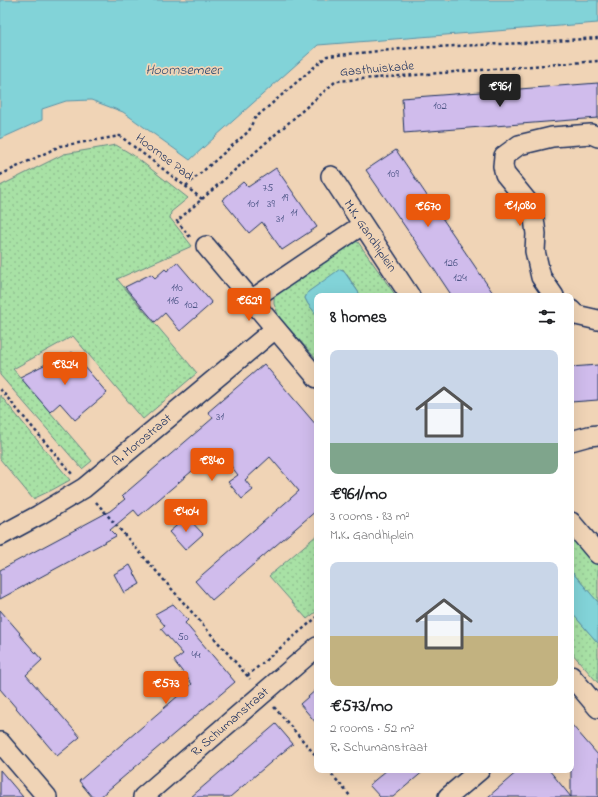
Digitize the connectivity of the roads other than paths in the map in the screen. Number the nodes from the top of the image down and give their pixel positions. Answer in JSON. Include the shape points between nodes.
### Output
{"nodes":[{"id":1,"x":598,"y":136,"type":"edge"},
{"id":2,"x":331,"y":176,"type":"dead end"},
{"id":3,"x":362,"y":225,"type":"junction"},
{"id":4,"x":206,"y":246,"type":"road end"},
{"id":5,"x":408,"y":293,"type":"edge"},
{"id":6,"x":552,"y":293,"type":"edge"},
{"id":7,"x":251,"y":300,"type":"junction"},
{"id":8,"x":574,"y":313,"type":"edge"},
{"id":9,"x":598,"y":320,"type":"edge"},
{"id":10,"x":275,"y":328,"type":"junction"},
{"id":11,"x":314,"y":374,"type":"edge"},
{"id":12,"x":598,"y":435,"type":"edge"},
{"id":13,"x":574,"y":440,"type":"edge"},
{"id":14,"x":574,"y":526,"type":"edge"},
{"id":15,"x":0,"y":536,"type":"edge"},
{"id":16,"x":598,"y":554,"type":"edge"},
{"id":17,"x":314,"y":650,"type":"edge"},
{"id":18,"x":574,"y":685,"type":"edge"},
{"id":19,"x":598,"y":708,"type":"edge"},
{"id":20,"x":0,"y":742,"type":"edge"},
{"id":21,"x":476,"y":773,"type":"edge"},
{"id":22,"x":47,"y":797,"type":"edge"},
{"id":23,"x":143,"y":797,"type":"edge"},
{"id":24,"x":448,"y":797,"type":"edge"}],
"edges":[{"from":1,"to":6,"type":"street","via":[[591,134],[552,137],[519,144],[504,156],[502,166],[505,174],[528,201],[534,218],[535,251],[541,277]]},
{"from":2,"to":3,"type":"street","name":"M.K. Gandhiplein"},
{"from":3,"to":5,"type":"street","name":"M.K. Gandhiplein"},
{"from":3,"to":7,"type":"street"},
{"from":4,"to":7,"type":"street"},
{"from":7,"to":10,"type":"street"},
{"from":8,"to":9,"type":"street"},
{"from":10,"to":11,"type":"street"},
{"from":10,"to":15,"type":"street","name":"A. Morostraat","via":[[84,488]]},
{"from":12,"to":13,"type":"street"},
{"from":14,"to":16,"type":"street"},
{"from":17,"to":23,"type":"street","name":"R. Schumanstraat"},
{"from":18,"to":19,"type":"street"},
{"from":20,"to":22,"type":"street"},
{"from":21,"to":24,"type":"street"}]}
